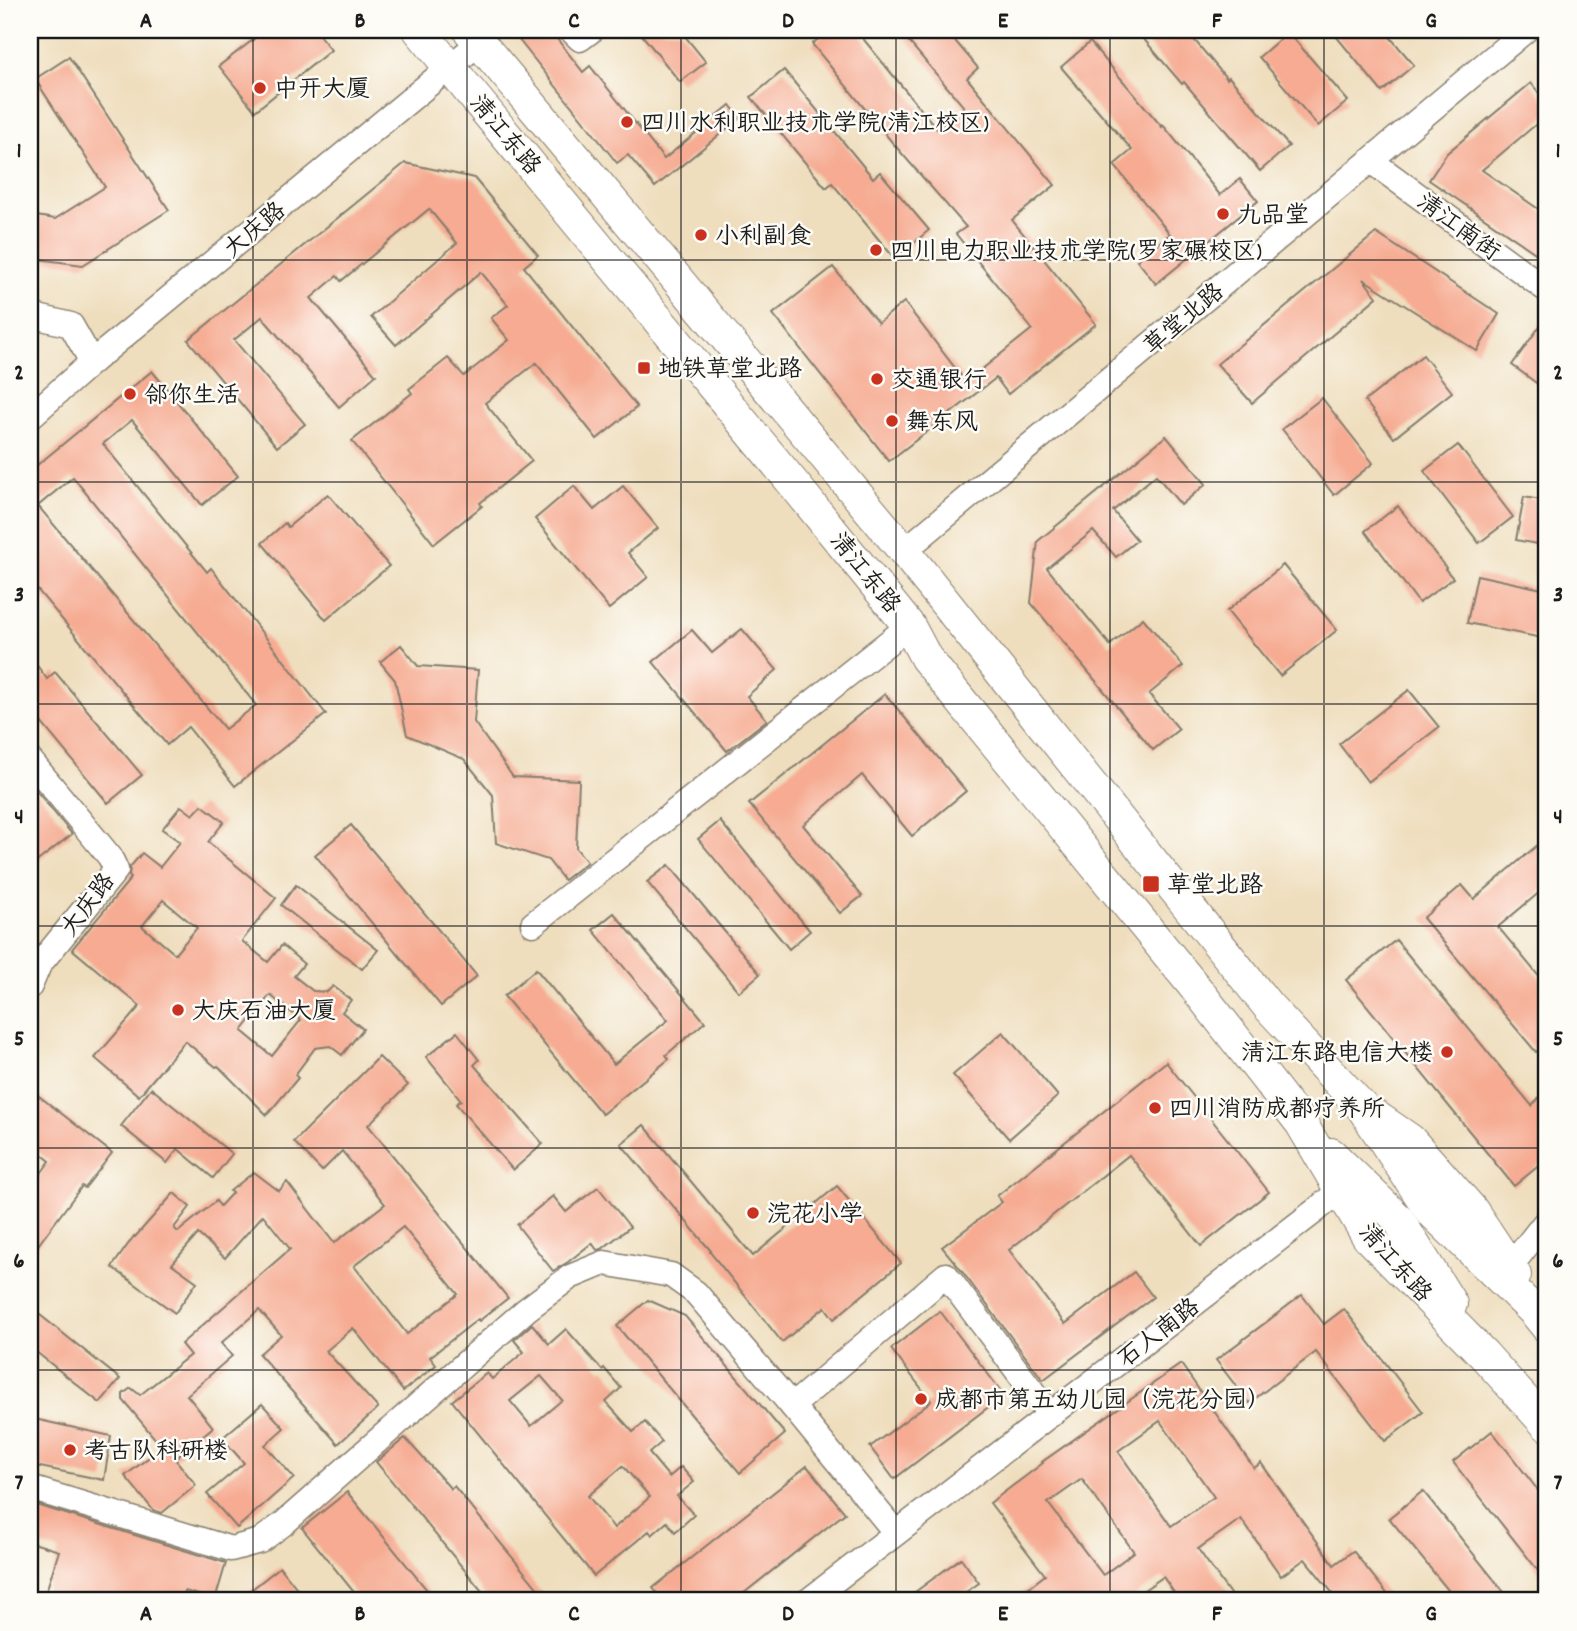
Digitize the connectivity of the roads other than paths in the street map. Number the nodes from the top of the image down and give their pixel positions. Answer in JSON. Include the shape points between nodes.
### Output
{"nodes":[{"id":1,"x":419,"y":30,"type":"edge"},
{"id":2,"x":571,"y":30,"type":"edge"},
{"id":3,"x":592,"y":30,"type":"edge"},
{"id":4,"x":1526,"y":30,"type":"edge"},
{"id":5,"x":475,"y":36,"type":"edge"},
{"id":6,"x":450,"y":66,"type":"junction"},
{"id":7,"x":1371,"y":161,"type":"junction"},
{"id":8,"x":1547,"y":290,"type":"edge"},
{"id":9,"x":30,"y":315,"type":"edge"},
{"id":10,"x":92,"y":362,"type":"junction"},
{"id":11,"x":30,"y":417,"type":"edge"},
{"id":12,"x":904,"y":551,"type":"junction"},
{"id":13,"x":909,"y":626,"type":"junction"},
{"id":14,"x":30,"y":760,"type":"edge"},
{"id":15,"x":533,"y":924,"type":"dead end"},
{"id":16,"x":30,"y":986,"type":"edge"},
{"id":17,"x":1362,"y":1107,"type":"junction"},
{"id":18,"x":1300,"y":1123,"type":"junction"},
{"id":19,"x":1340,"y":1190,"type":"junction"},
{"id":20,"x":1547,"y":1220,"type":"edge"},
{"id":21,"x":1510,"y":1267,"type":"junction"},
{"id":22,"x":1540,"y":1319,"type":"edge"},
{"id":23,"x":1484,"y":1355,"type":"junction"},
{"id":24,"x":792,"y":1406,"type":"junction"},
{"id":25,"x":1051,"y":1415,"type":"junction"},
{"id":26,"x":1547,"y":1425,"type":"edge"},
{"id":27,"x":30,"y":1488,"type":"edge"},
{"id":28,"x":896,"y":1533,"type":"junction"},
{"id":29,"x":808,"y":1601,"type":"edge"}],
"edges":[{"from":1,"to":6,"type":"main road","name":"清江东路"},
{"from":2,"to":3,"type":"street","via":[[580,39]]},
{"from":4,"to":7,"type":"street","name":"草堂北路"},
{"from":5,"to":6,"type":"street","name":"大庆路"},
{"from":5,"to":12,"type":"main road","name":"清江东路"},
{"from":6,"to":10,"type":"street","name":"大庆路"},
{"from":6,"to":13,"type":"main road","name":"清江东路"},
{"from":7,"to":8,"type":"street","name":"清江南街"},
{"from":7,"to":12,"type":"street","name":"草堂北路"},
{"from":9,"to":10,"type":"street","via":[[71,325]]},
{"from":10,"to":11,"type":"street","name":"大庆路"},
{"from":12,"to":17,"type":"main road","name":"清江东路","via":[[1268,1006]]},
{"from":13,"to":15,"type":"street"},
{"from":13,"to":18,"type":"main road","name":"清江东路","via":[[926,658]]},
{"from":14,"to":16,"type":"street","name":"大庆路","via":[[117,870],[39,965]]},
{"from":17,"to":21,"type":"main road","name":"清江东路","via":[[1410,1140],[1471,1209]]},
{"from":17,"to":22,"type":"main road","name":"清江东路","via":[[1430,1210]]},
{"from":18,"to":19,"type":"main road","name":"清江东路"},
{"from":18,"to":23,"type":"main road","name":"清江东路","via":[[1398,1219]]},
{"from":19,"to":23,"type":"main road","name":"清江东路","via":[[1368,1237]]},
{"from":19,"to":25,"type":"street","name":"石人南路"},
{"from":20,"to":21,"type":"street"},
{"from":21,"to":22,"type":"main road","name":"清江东路"},
{"from":23,"to":26,"type":"main road","name":"清江东路"},
{"from":24,"to":25,"type":"street","via":[[946,1275]]},
{"from":24,"to":27,"type":"street","via":[[696,1293],[671,1275],[604,1263],[570,1277],[526,1310],[260,1541],[231,1549]]},
{"from":24,"to":28,"type":"street"},
{"from":25,"to":28,"type":"street","name":"石人南路"},
{"from":28,"to":29,"type":"street","name":"石人南路"}]}
